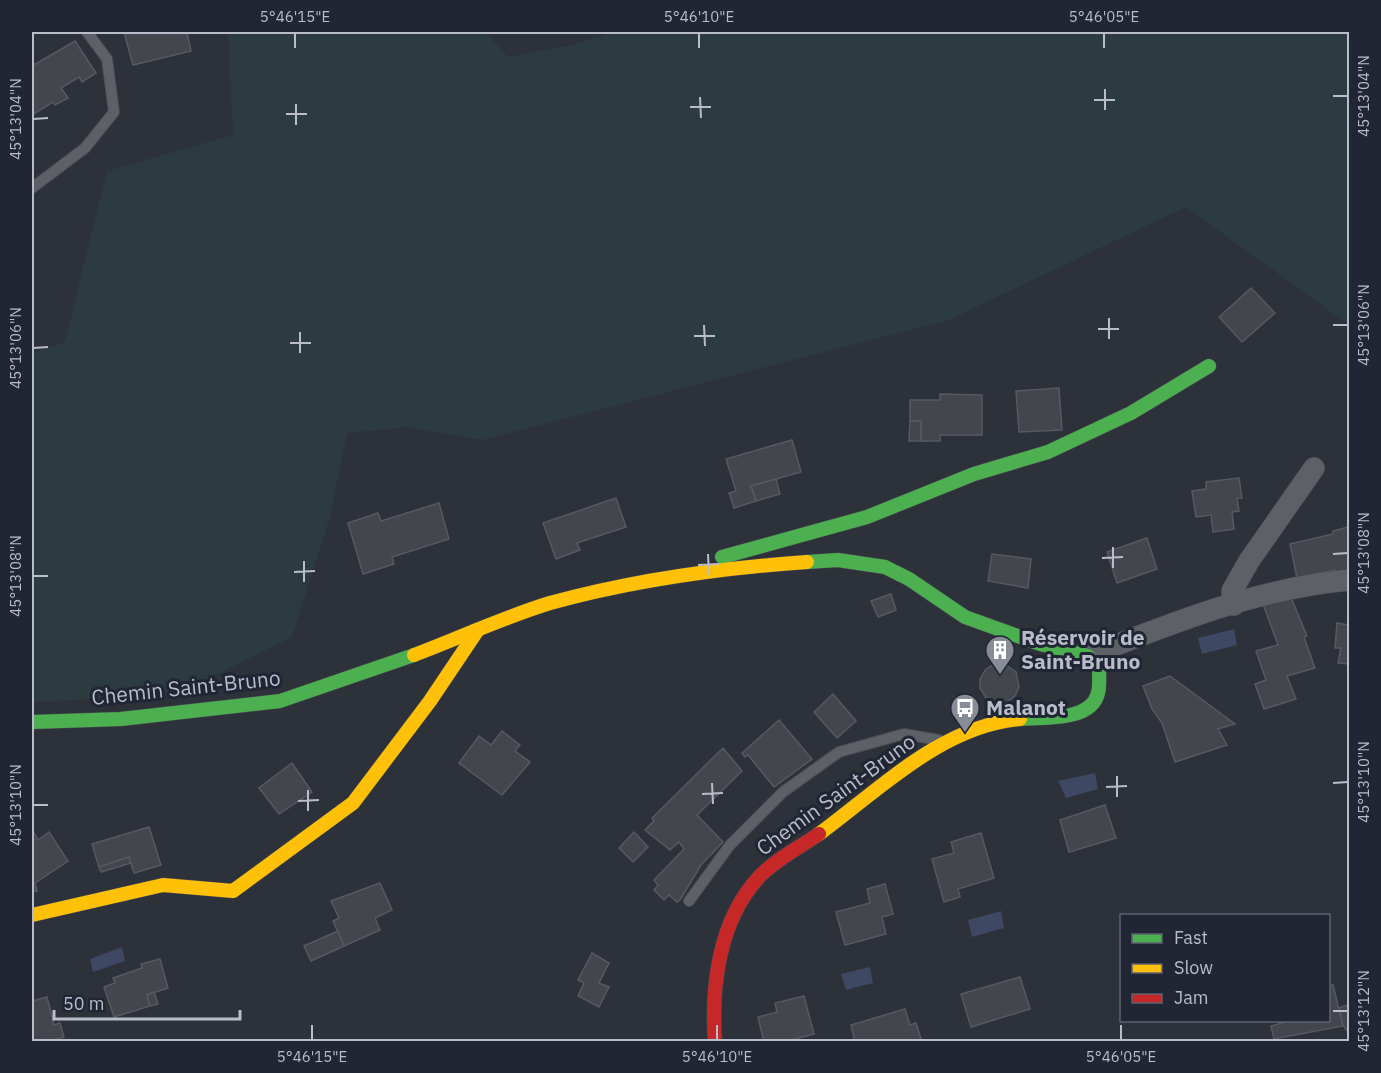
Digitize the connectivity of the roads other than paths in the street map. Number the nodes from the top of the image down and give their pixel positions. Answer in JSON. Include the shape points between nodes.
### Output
{"nodes":[{"id":1,"x":87,"y":32,"type":"edge"},
{"id":2,"x":32,"y":188,"type":"edge"},
{"id":3,"x":1209,"y":366,"type":"dead end"},
{"id":4,"x":1314,"y":468,"type":"dead end"},
{"id":5,"x":714,"y":570,"type":"junction"},
{"id":6,"x":1350,"y":580,"type":"edge"},
{"id":7,"x":1234,"y":604,"type":"junction"},
{"id":8,"x":477,"y":631,"type":"junction"},
{"id":9,"x":1088,"y":657,"type":"junction"},
{"id":10,"x":32,"y":722,"type":"edge"},
{"id":11,"x":948,"y":742,"type":"junction"},
{"id":12,"x":689,"y":901,"type":"dead end"},
{"id":13,"x":32,"y":915,"type":"edge"},
{"id":14,"x":715,"y":1041,"type":"edge"}],
"edges":[{"from":1,"to":2,"type":"lane","via":[[107,59],[114,112],[85,148]]},
{"from":3,"to":5,"type":"street","via":[[1112,425],[1046,453],[977,473],[870,516],[748,548],[719,559]]},
{"from":4,"to":7,"type":"street","via":[[1249,561],[1232,591]]},
{"from":5,"to":8,"type":"street","name":"Chemin Saint-Bruno","via":[[622,585],[548,604]]},
{"from":5,"to":9,"type":"street","name":"Chemin Saint-Bruno","via":[[838,560],[885,567],[964,617]]},
{"from":6,"to":7,"type":"street","via":[[1286,589]]},
{"from":7,"to":9,"type":"street","via":[[1155,629]]},
{"from":8,"to":10,"type":"street","name":"Chemin Saint-Bruno","via":[[280,702],[121,720]]},
{"from":8,"to":13,"type":"street","via":[[353,803],[233,891],[163,885]]},
{"from":9,"to":11,"type":"street","name":"Chemin Saint-Bruno","via":[[1099,669],[1098,694],[1092,705],[1074,715],[1009,720],[964,733]]},
{"from":11,"to":12,"type":"lane","via":[[904,734],[839,752],[783,792],[730,845]]},
{"from":11,"to":14,"type":"street","name":"Chemin Saint-Bruno","via":[[915,759],[871,796],[760,876],[746,892],[723,949],[714,996]]}]}
